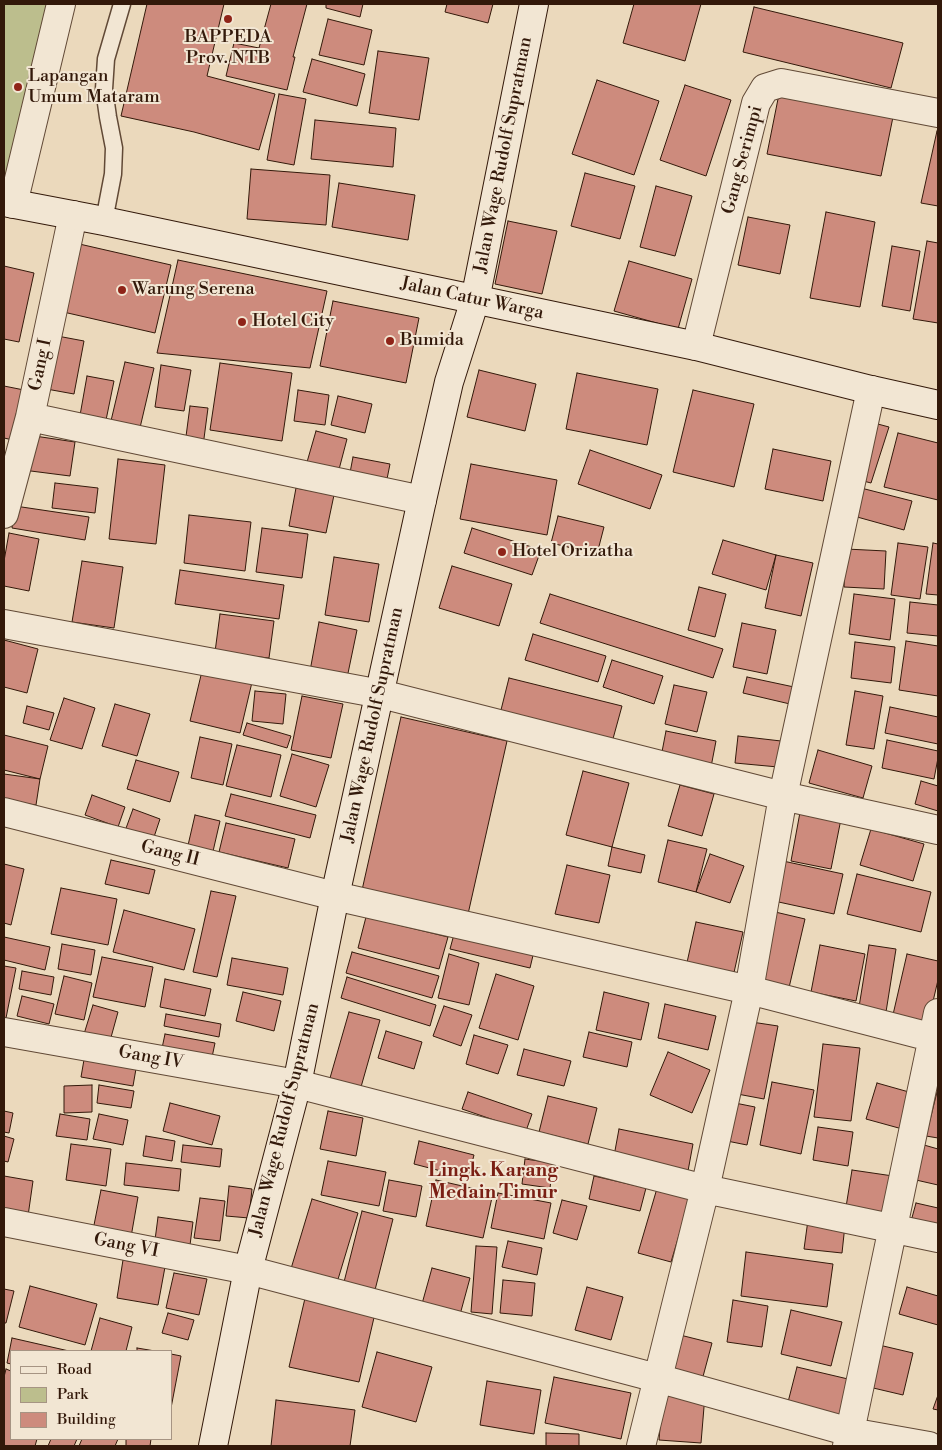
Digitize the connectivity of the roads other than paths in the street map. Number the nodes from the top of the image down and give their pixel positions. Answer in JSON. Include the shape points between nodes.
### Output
{"nodes":[{"id":1,"x":61,"y":4,"type":"edge"},
{"id":2,"x":122,"y":4,"type":"edge"},
{"id":3,"x":534,"y":4,"type":"edge"},
{"id":4,"x":938,"y":113,"type":"edge"},
{"id":5,"x":8,"y":203,"type":"edge"},
{"id":6,"x":73,"y":215,"type":"junction"},
{"id":7,"x":104,"y":221,"type":"junction"},
{"id":8,"x":475,"y":300,"type":"junction"},
{"id":9,"x":696,"y":346,"type":"junction"},
{"id":10,"x":871,"y":390,"type":"junction"},
{"id":11,"x":938,"y":406,"type":"edge"},
{"id":12,"x":30,"y":417,"type":"junction"},
{"id":13,"x":422,"y":500,"type":"junction"},
{"id":14,"x":4,"y":514,"type":"edge"},
{"id":15,"x":4,"y":624,"type":"edge"},
{"id":16,"x":380,"y":694,"type":"junction"},
{"id":17,"x":783,"y":796,"type":"junction"},
{"id":18,"x":4,"y":812,"type":"edge"},
{"id":19,"x":938,"y":830,"type":"edge"},
{"id":20,"x":335,"y":896,"type":"junction"},
{"id":21,"x":749,"y":990,"type":"junction"},
{"id":22,"x":937,"y":1030,"type":"edge"},
{"id":23,"x":4,"y":1032,"type":"edge"},
{"id":24,"x":297,"y":1084,"type":"junction"},
{"id":25,"x":705,"y":1189,"type":"junction"},
{"id":26,"x":4,"y":1222,"type":"edge"},
{"id":27,"x":894,"y":1228,"type":"junction"},
{"id":28,"x":938,"y":1238,"type":"edge"},
{"id":29,"x":248,"y":1270,"type":"junction"},
{"id":30,"x":657,"y":1378,"type":"junction"},
{"id":31,"x":849,"y":1439,"type":"edge"},
{"id":32,"x":213,"y":1446,"type":"edge"},
{"id":33,"x":641,"y":1446,"type":"edge"},
{"id":34,"x":929,"y":1446,"type":"edge"}],
"edges":[{"from":1,"to":5,"type":"street"},
{"from":2,"to":7,"type":"lane","via":[[106,59],[104,89],[114,148],[113,174]]},
{"from":3,"to":8,"type":"street","name":"Jalan Wage Rudolf Supratman"},
{"from":4,"to":9,"type":"street","name":"Gang Serimpi","via":[[781,83],[765,88],[756,103]]},
{"from":5,"to":6,"type":"street","name":"Jalan Catur Warga"},
{"from":6,"to":7,"type":"street","name":"Jalan Catur Warga"},
{"from":6,"to":12,"type":"street","name":"Gang I"},
{"from":7,"to":8,"type":"street","name":"Jalan Catur Warga"},
{"from":8,"to":9,"type":"street","name":"Jalan Catur Warga"},
{"from":8,"to":13,"type":"street","name":"Jalan Wage Rudolf Supratman","via":[[449,382]]},
{"from":9,"to":10,"type":"street","name":"Jalan Catur Warga"},
{"from":10,"to":11,"type":"street","name":"Jalan Catur Warga"},
{"from":10,"to":17,"type":"street"},
{"from":12,"to":13,"type":"street"},
{"from":12,"to":14,"type":"street","name":"Gang I"},
{"from":13,"to":16,"type":"street","name":"Jalan Wage Rudolf Supratman"},
{"from":15,"to":16,"type":"street"},
{"from":16,"to":17,"type":"street"},
{"from":16,"to":20,"type":"street","name":"Jalan Wage Rudolf Supratman"},
{"from":17,"to":19,"type":"street"},
{"from":17,"to":21,"type":"street"},
{"from":18,"to":20,"type":"street","name":"Gang II"},
{"from":20,"to":21,"type":"street","name":"Gang II"},
{"from":20,"to":24,"type":"street","name":"Jalan Wage Rudolf Supratman"},
{"from":21,"to":22,"type":"street","name":"Gang II"},
{"from":21,"to":25,"type":"street"},
{"from":22,"to":27,"type":"street"},
{"from":23,"to":24,"type":"street","name":"Gang IV"},
{"from":24,"to":25,"type":"street","name":"Gang IV"},
{"from":24,"to":29,"type":"street","name":"Jalan Wage Rudolf Supratman"},
{"from":25,"to":27,"type":"street","name":"Gang IV"},
{"from":25,"to":30,"type":"street"},
{"from":26,"to":29,"type":"street","name":"Gang VI"},
{"from":27,"to":28,"type":"street","name":"Gang IV"},
{"from":27,"to":31,"type":"street"},
{"from":29,"to":30,"type":"street","name":"Gang VI"},
{"from":29,"to":32,"type":"street","name":"Jalan Wage Rudolf Supratman"},
{"from":30,"to":31,"type":"street","name":"Gang VI"},
{"from":30,"to":33,"type":"street"},
{"from":31,"to":34,"type":"street","name":"Gang VI"}]}
